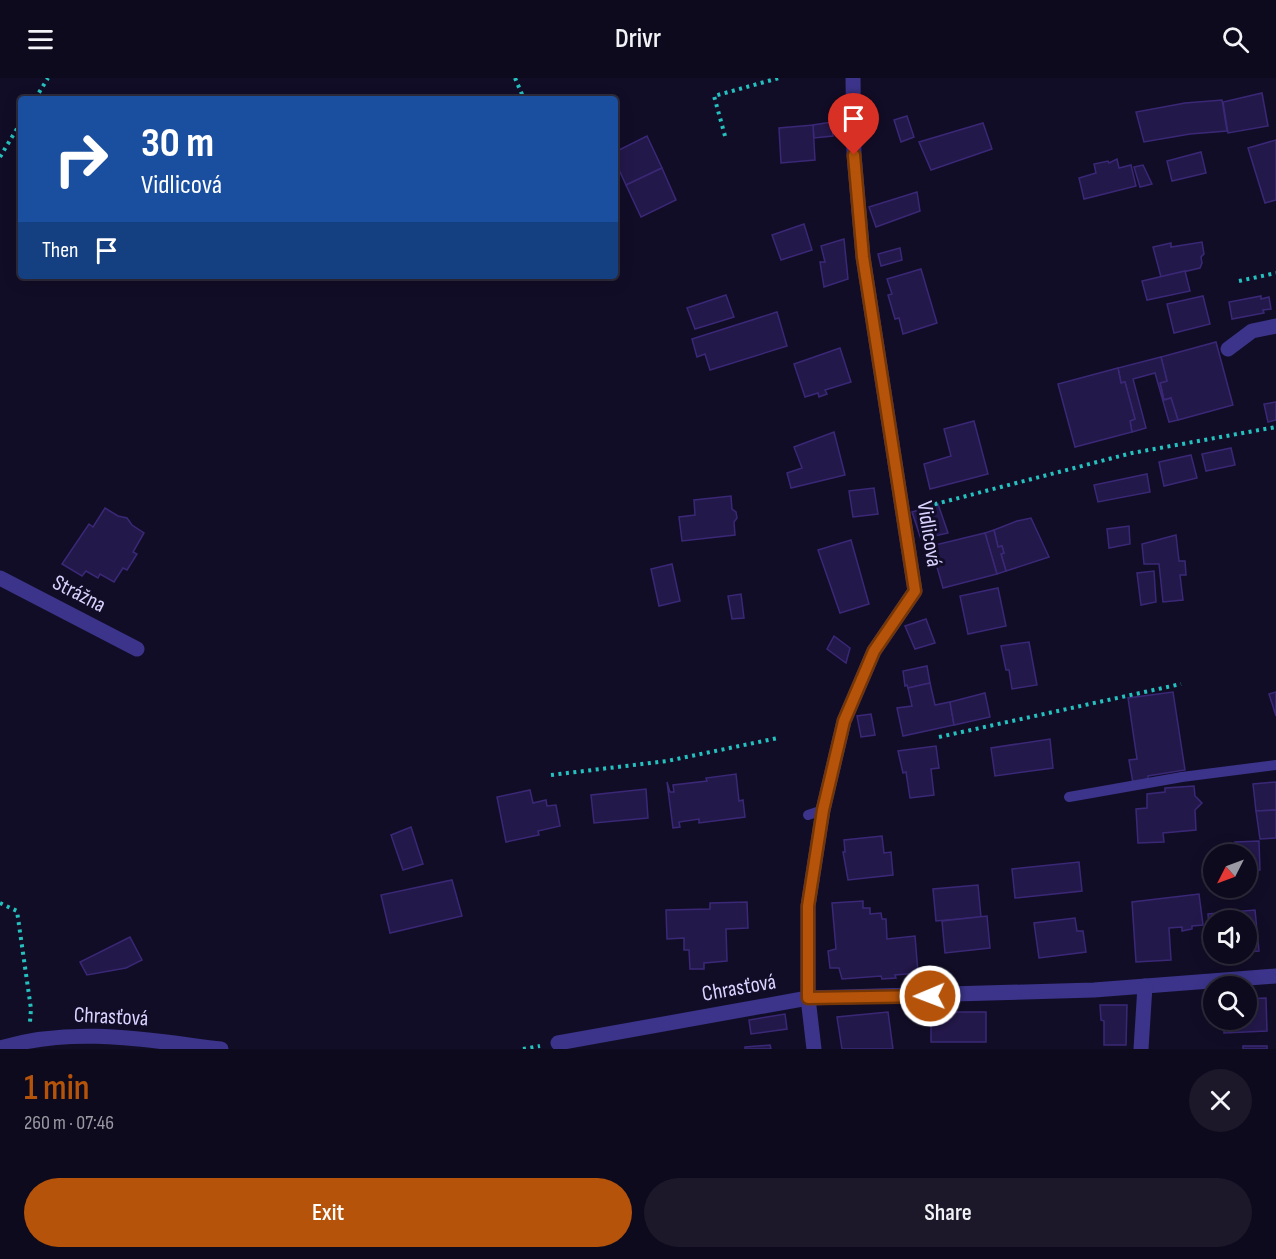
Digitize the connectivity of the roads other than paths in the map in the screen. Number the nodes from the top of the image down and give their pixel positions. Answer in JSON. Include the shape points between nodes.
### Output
{"nodes":[{"id":1,"x":853,"y":78,"type":"edge"},
{"id":2,"x":1276,"y":326,"type":"edge"},
{"id":3,"x":1228,"y":349,"type":"dead end"},
{"id":4,"x":0,"y":578,"type":"edge"},
{"id":5,"x":137,"y":649,"type":"dead end"},
{"id":6,"x":1276,"y":765,"type":"edge"},
{"id":7,"x":1069,"y":797,"type":"dead end"},
{"id":8,"x":1276,"y":976,"type":"edge"},
{"id":9,"x":1145,"y":986,"type":"junction"},
{"id":10,"x":808,"y":998,"type":"junction"},
{"id":11,"x":558,"y":1043,"type":"dead end"},
{"id":12,"x":29,"y":1044,"type":"edge"},
{"id":13,"x":0,"y":1048,"type":"edge"},
{"id":14,"x":221,"y":1049,"type":"edge"},
{"id":15,"x":814,"y":1049,"type":"edge"},
{"id":16,"x":1140,"y":1049,"type":"edge"}],
"edges":[{"from":1,"to":10,"type":"street","name":"Vidlicová","via":[[854,155],[863,257],[915,591],[874,651],[844,721],[815,812],[808,906]]},
{"from":2,"to":3,"type":"street","via":[[1252,331]]},
{"from":4,"to":5,"type":"street","name":"Strážna"},
{"from":6,"to":7,"type":"lane"},
{"from":8,"to":9,"type":"street","name":"Chrasťová"},
{"from":9,"to":10,"type":"street","name":"Chrasťová"},
{"from":9,"to":16,"type":"street"},
{"from":10,"to":11,"type":"street","name":"Chrasťová"},
{"from":10,"to":15,"type":"street","name":"Vidlicová"},
{"from":12,"to":13,"type":"street","name":"Chrasťová"},
{"from":12,"to":14,"type":"street","name":"Chrasťová","via":[[99,1035]]}]}
